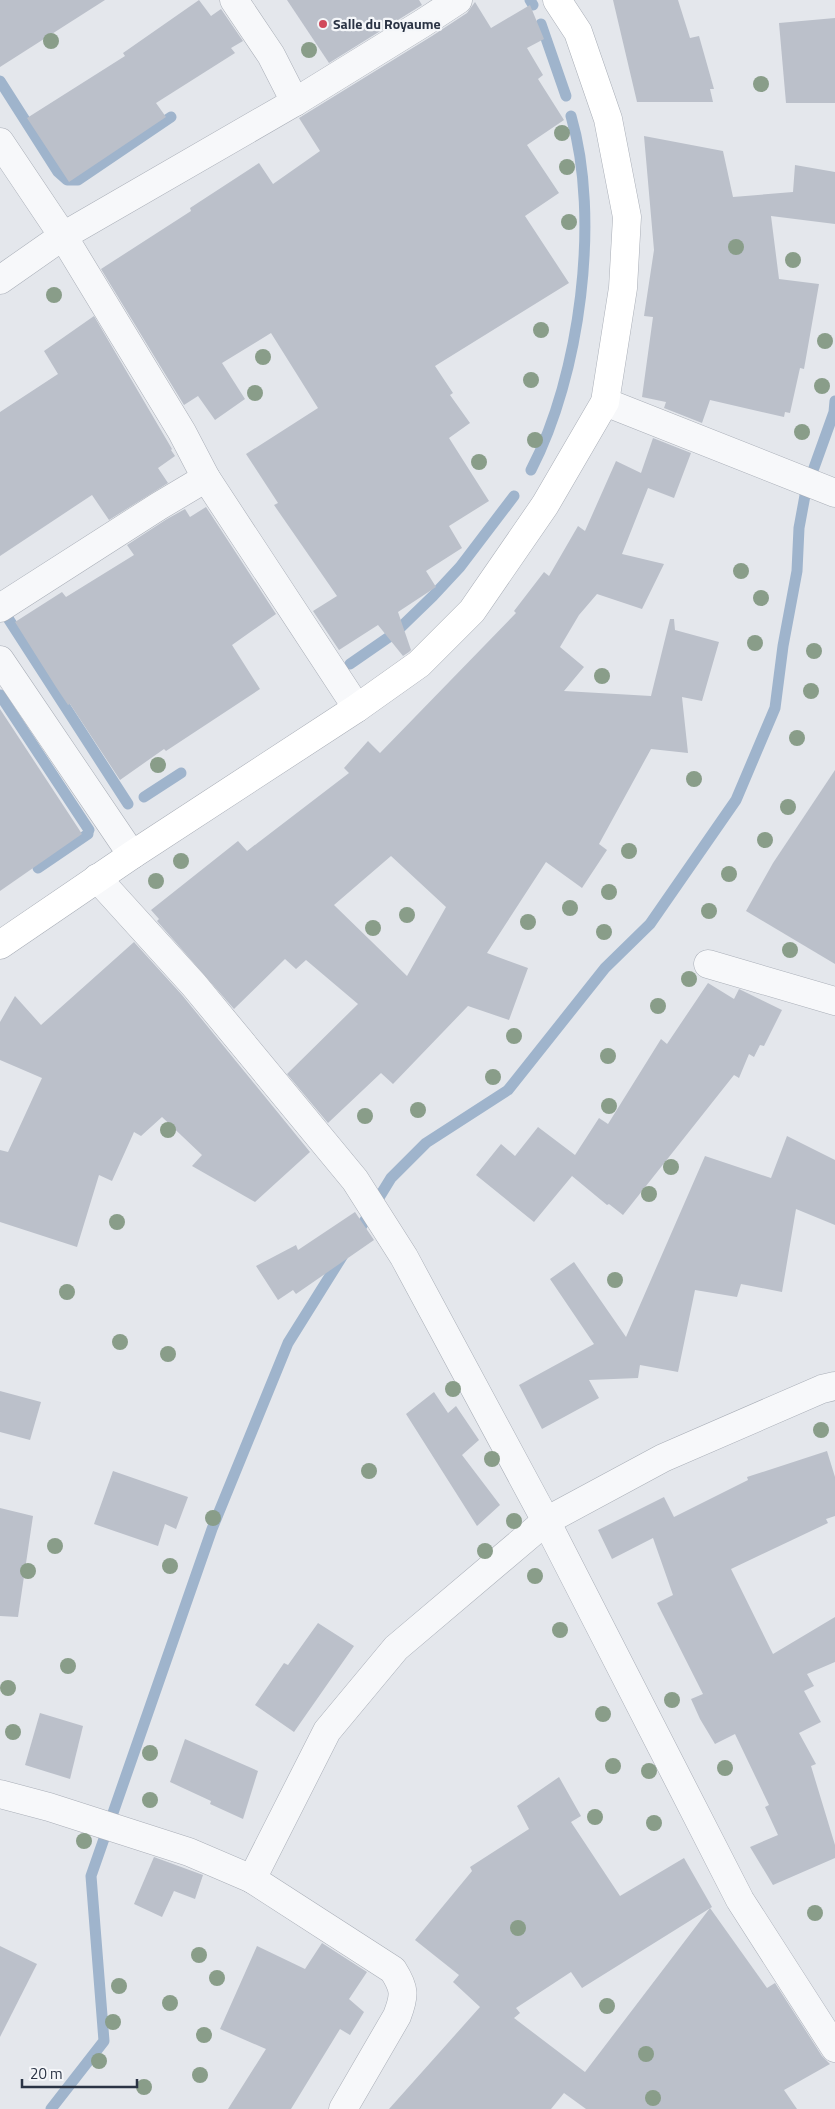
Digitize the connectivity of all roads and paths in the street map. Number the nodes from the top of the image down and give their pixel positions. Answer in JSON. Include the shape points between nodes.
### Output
{"nodes":[{"id":1,"x":234,"y":0,"type":"edge"},
{"id":2,"x":458,"y":0,"type":"edge"},
{"id":3,"x":557,"y":0,"type":"edge"},
{"id":4,"x":295,"y":102,"type":"junction"},
{"id":5,"x":0,"y":142,"type":"edge"},
{"id":6,"x":63,"y":236,"type":"junction"},
{"id":7,"x":0,"y":280,"type":"edge"},
{"id":8,"x":605,"y":402,"type":"junction"},
{"id":9,"x":206,"y":478,"type":"junction"},
{"id":10,"x":835,"y":493,"type":"edge"},
{"id":11,"x":0,"y":608,"type":"edge"},
{"id":12,"x":0,"y":660,"type":"edge"},
{"id":13,"x":357,"y":708,"type":"junction"},
{"id":14,"x":132,"y":855,"type":"junction"},
{"id":15,"x":97,"y":878,"type":"junction"},
{"id":16,"x":0,"y":945,"type":"edge"},
{"id":17,"x":708,"y":964,"type":"dead end"},
{"id":18,"x":835,"y":1001,"type":"edge"},
{"id":19,"x":835,"y":1386,"type":"edge"},
{"id":20,"x":546,"y":1521,"type":"junction"},
{"id":21,"x":0,"y":1794,"type":"edge"},
{"id":22,"x":252,"y":1879,"type":"junction"},
{"id":23,"x":835,"y":2048,"type":"edge"},
{"id":24,"x":343,"y":2109,"type":"edge"}],
"edges":[{"from":1,"to":4,"type":"street","via":[[271,54]]},
{"from":2,"to":4,"type":"street"},
{"from":3,"to":8,"type":"main road","via":[[578,32],[608,119],[627,217],[623,288]]},
{"from":4,"to":6,"type":"street"},
{"from":5,"to":6,"type":"street"},
{"from":6,"to":7,"type":"street"},
{"from":6,"to":9,"type":"street","via":[[182,432]]},
{"from":8,"to":10,"type":"street"},
{"from":8,"to":13,"type":"main road","via":[[545,505],[472,611],[419,664]]},
{"from":9,"to":11,"type":"street"},
{"from":9,"to":13,"type":"street"},
{"from":12,"to":14,"type":"street"},
{"from":13,"to":14,"type":"main road"},
{"from":14,"to":15,"type":"main road"},
{"from":15,"to":16,"type":"main road"},
{"from":15,"to":20,"type":"street","via":[[200,992],[355,1180],[404,1257]]},
{"from":17,"to":18,"type":"street"},
{"from":19,"to":20,"type":"street","via":[[663,1458]]},
{"from":20,"to":22,"type":"street","via":[[396,1648],[327,1731]]},
{"from":20,"to":23,"type":"street","via":[[740,1900]]},
{"from":21,"to":22,"type":"street","via":[[189,1852]]},
{"from":22,"to":24,"type":"street","via":[[393,1970],[403,1986],[403,2001],[397,2016]]}]}
